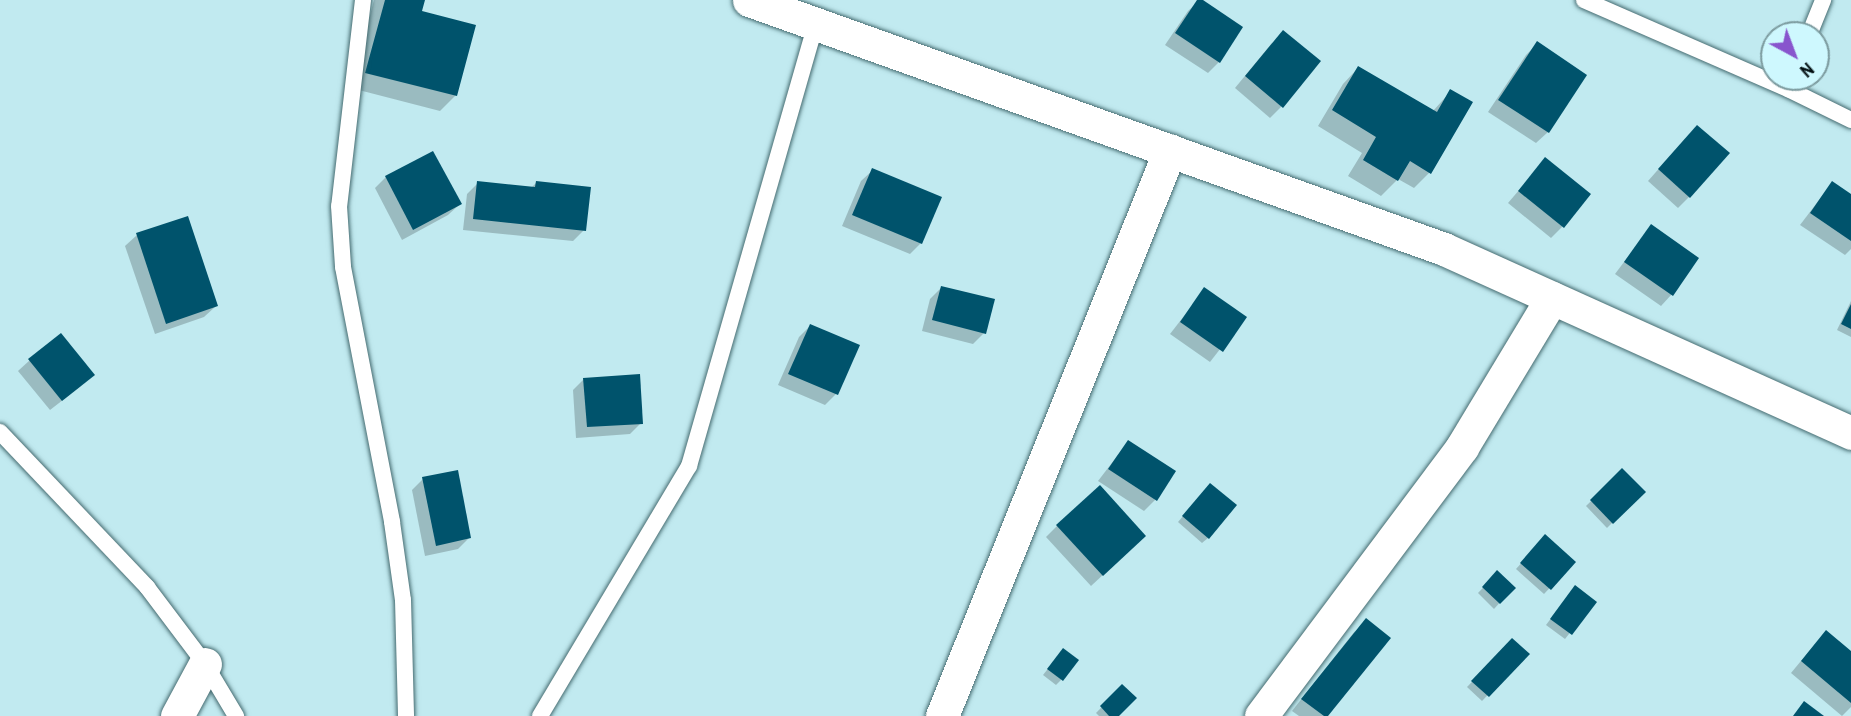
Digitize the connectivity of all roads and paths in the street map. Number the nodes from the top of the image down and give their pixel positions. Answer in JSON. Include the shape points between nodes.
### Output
{"nodes":[{"id":1,"x":363,"y":0,"type":"edge"},
{"id":2,"x":749,"y":0,"type":"edge"},
{"id":3,"x":1584,"y":0,"type":"edge"},
{"id":4,"x":1823,"y":0,"type":"edge"},
{"id":5,"x":1815,"y":21,"type":"edge"},
{"id":6,"x":816,"y":23,"type":"junction"},
{"id":7,"x":1760,"y":71,"type":"edge"},
{"id":8,"x":1803,"y":91,"type":"edge"},
{"id":9,"x":1851,"y":120,"type":"edge"},
{"id":10,"x":1170,"y":150,"type":"junction"},
{"id":11,"x":1552,"y":298,"type":"junction"},
{"id":12,"x":0,"y":432,"type":"edge"},
{"id":13,"x":1851,"y":433,"type":"edge"},
{"id":14,"x":205,"y":664,"type":"junction"},
{"id":15,"x":177,"y":716,"type":"edge"},
{"id":16,"x":236,"y":716,"type":"edge"},
{"id":17,"x":406,"y":716,"type":"edge"},
{"id":18,"x":540,"y":716,"type":"edge"},
{"id":19,"x":942,"y":716,"type":"edge"},
{"id":20,"x":1261,"y":716,"type":"edge"}],
"edges":[{"from":1,"to":17,"type":"lane","via":[[339,206],[343,268],[392,522],[402,600]]},
{"from":2,"to":6,"type":"street"},
{"from":3,"to":7,"type":"lane"},
{"from":4,"to":5,"type":"lane"},
{"from":6,"to":10,"type":"street"},
{"from":6,"to":18,"type":"lane","via":[[689,466]]},
{"from":8,"to":9,"type":"lane"},
{"from":10,"to":11,"type":"street","via":[[1444,249]]},
{"from":10,"to":19,"type":"street"},
{"from":11,"to":13,"type":"street"},
{"from":11,"to":20,"type":"street","via":[[1461,447]]},
{"from":12,"to":14,"type":"lane","via":[[148,587]]},
{"from":14,"to":15,"type":"street"},
{"from":14,"to":16,"type":"lane"}]}
